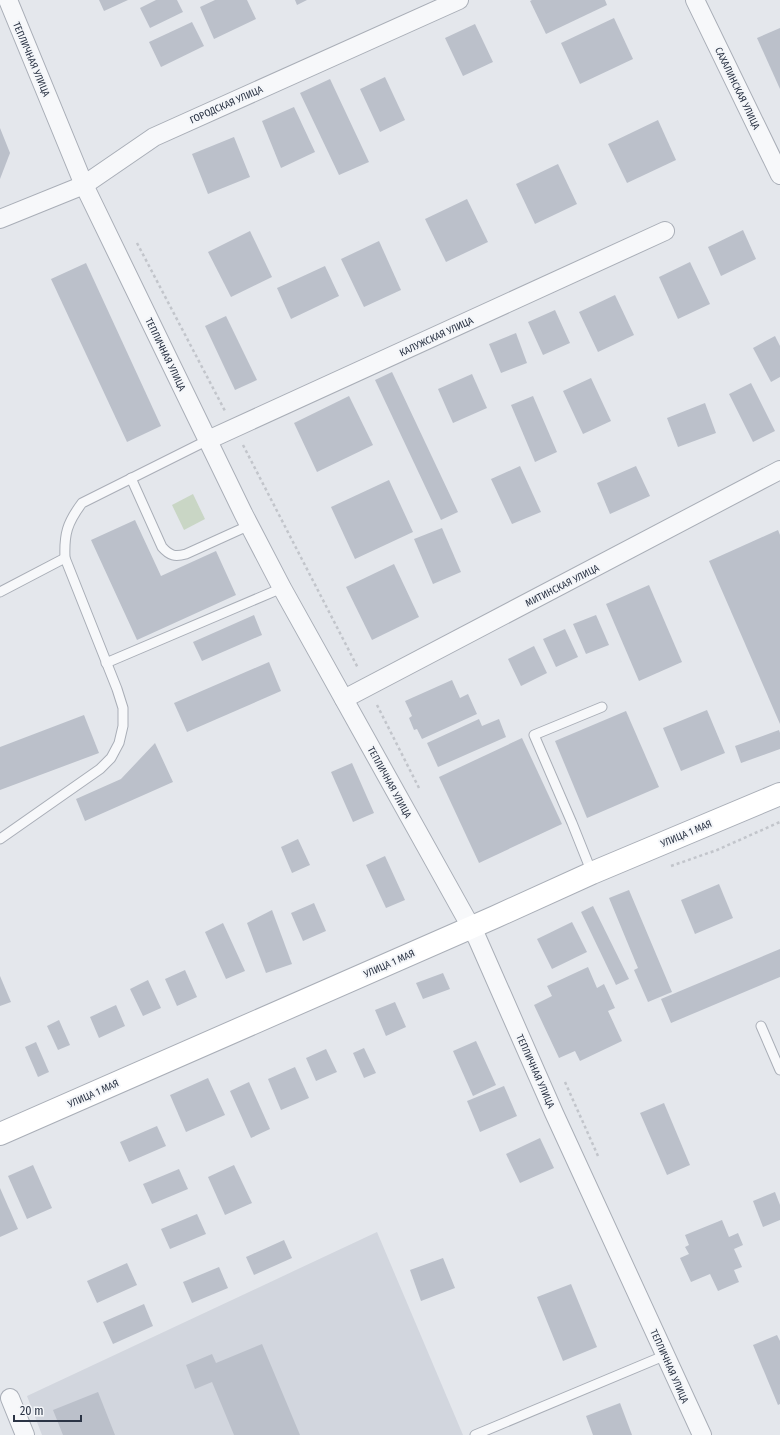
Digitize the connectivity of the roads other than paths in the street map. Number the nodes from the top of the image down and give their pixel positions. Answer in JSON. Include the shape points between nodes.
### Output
{"nodes":[{"id":1,"x":8,"y":0,"type":"edge"},
{"id":2,"x":459,"y":0,"type":"edge"},
{"id":3,"x":695,"y":0,"type":"edge"},
{"id":4,"x":774,"y":147,"type":"edge"},
{"id":5,"x":780,"y":175,"type":"edge"},
{"id":6,"x":84,"y":185,"type":"junction"},
{"id":7,"x":0,"y":219,"type":"edge"},
{"id":8,"x":665,"y":231,"type":"dead end"},
{"id":9,"x":208,"y":440,"type":"junction"},
{"id":10,"x":780,"y":470,"type":"edge"},
{"id":11,"x":131,"y":478,"type":"junction"},
{"id":12,"x":250,"y":525,"type":"junction"},
{"id":13,"x":65,"y":558,"type":"junction"},
{"id":14,"x":282,"y":588,"type":"junction"},
{"id":15,"x":0,"y":592,"type":"edge"},
{"id":16,"x":106,"y":663,"type":"junction"},
{"id":17,"x":344,"y":699,"type":"junction"},
{"id":18,"x":602,"y":707,"type":"dead end"},
{"id":19,"x":780,"y":794,"type":"edge"},
{"id":20,"x":0,"y":839,"type":"edge"},
{"id":21,"x":592,"y":873,"type":"junction"},
{"id":22,"x":471,"y":927,"type":"junction"},
{"id":23,"x":761,"y":1026,"type":"dead end"},
{"id":24,"x":780,"y":1070,"type":"edge"},
{"id":25,"x":0,"y":1134,"type":"edge"},
{"id":26,"x":666,"y":1355,"type":"junction"},
{"id":27,"x":10,"y":1398,"type":"dead end"},
{"id":28,"x":25,"y":1435,"type":"edge"},
{"id":29,"x":475,"y":1435,"type":"edge"},
{"id":30,"x":702,"y":1435,"type":"edge"}],
"edges":[{"from":1,"to":6,"type":"street","name":"ТЕПЛИЧНАЯ УЛИЦА"},
{"from":2,"to":6,"type":"street","name":"ГОРОДСКАЯ УЛИЦА","via":[[154,137]]},
{"from":3,"to":4,"type":"street","name":"САХАЛИНСКАЯ УЛИЦА"},
{"from":4,"to":5,"type":"street","name":"САХАЛИНСКАЯ УЛИЦА"},
{"from":6,"to":7,"type":"street","name":"ГОРОДСКАЯ УЛИЦА"},
{"from":6,"to":9,"type":"street","name":"ТЕПЛИЧНАЯ УЛИЦА"},
{"from":8,"to":9,"type":"street","name":"КАЛУЖСКАЯ УЛИЦА"},
{"from":9,"to":11,"type":"lane"},
{"from":9,"to":12,"type":"street","name":"ТЕПЛИЧНАЯ УЛИЦА"},
{"from":10,"to":17,"type":"street","name":"МИТИНСКАЯ УЛИЦА"},
{"from":11,"to":12,"type":"lane","via":[[162,547],[172,556],[186,554]]},
{"from":11,"to":13,"type":"lane","via":[[82,503],[67,528],[64,542]]},
{"from":12,"to":14,"type":"street","name":"ТЕПЛИЧНАЯ УЛИЦА"},
{"from":13,"to":15,"type":"lane"},
{"from":13,"to":16,"type":"lane"},
{"from":14,"to":16,"type":"lane"},
{"from":14,"to":17,"type":"street","name":"ТЕПЛИЧНАЯ УЛИЦА"},
{"from":16,"to":20,"type":"lane","via":[[123,708],[124,726],[119,744],[111,758],[100,770]]},
{"from":17,"to":22,"type":"street","name":"ТЕПЛИЧНАЯ УЛИЦА"},
{"from":18,"to":21,"type":"lane","via":[[534,735]]},
{"from":19,"to":21,"type":"street","name":"УЛИЦА 1 МАЯ"},
{"from":21,"to":22,"type":"street","name":"УЛИЦА 1 МАЯ"},
{"from":22,"to":25,"type":"street","name":"УЛИЦА 1 МАЯ"},
{"from":22,"to":26,"type":"street","name":"ТЕПЛИЧНАЯ УЛИЦА"},
{"from":23,"to":24,"type":"lane"},
{"from":26,"to":29,"type":"lane"},
{"from":26,"to":30,"type":"street","name":"ТЕПЛИЧНАЯ УЛИЦА"},
{"from":27,"to":28,"type":"street"}]}
